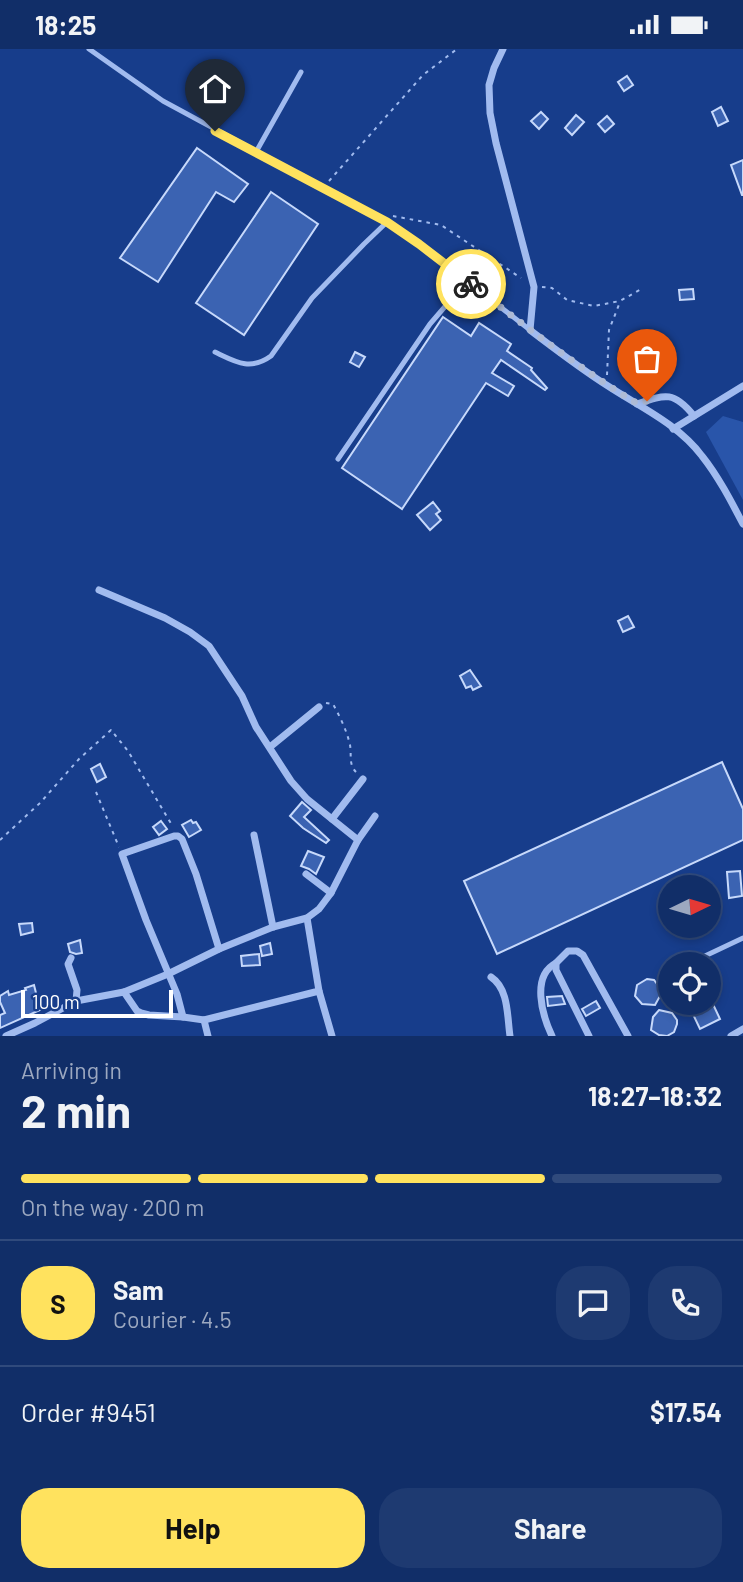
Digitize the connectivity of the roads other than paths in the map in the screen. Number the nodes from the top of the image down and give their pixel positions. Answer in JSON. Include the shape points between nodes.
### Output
{"nodes":[{"id":1,"x":89,"y":49,"type":"edge"},
{"id":2,"x":503,"y":49,"type":"edge"},
{"id":3,"x":300,"y":72,"type":"dead end"},
{"id":4,"x":256,"y":152,"type":"junction"},
{"id":5,"x":387,"y":222,"type":"junction"},
{"id":6,"x":467,"y":281,"type":"junction"},
{"id":7,"x":530,"y":330,"type":"junction"},
{"id":8,"x":215,"y":352,"type":"dead end"},
{"id":9,"x":743,"y":386,"type":"edge"},
{"id":10,"x":638,"y":404,"type":"junction"},
{"id":11,"x":694,"y":416,"type":"junction"},
{"id":12,"x":673,"y":429,"type":"junction"},
{"id":13,"x":338,"y":459,"type":"dead end"},
{"id":14,"x":743,"y":524,"type":"edge"},
{"id":15,"x":99,"y":590,"type":"dead end"},
{"id":16,"x":319,"y":707,"type":"road end"},
{"id":17,"x":270,"y":747,"type":"junction"},
{"id":18,"x":363,"y":779,"type":"road end"},
{"id":19,"x":375,"y":816,"type":"dead end"},
{"id":20,"x":332,"y":819,"type":"junction"},
{"id":21,"x":254,"y":835,"type":"dead end"},
{"id":22,"x":358,"y":840,"type":"junction"},
{"id":23,"x":306,"y":874,"type":"dead end"},
{"id":24,"x":331,"y":893,"type":"junction"},
{"id":25,"x":307,"y":918,"type":"junction"},
{"id":26,"x":273,"y":927,"type":"junction"},
{"id":27,"x":743,"y":938,"type":"edge"},
{"id":28,"x":219,"y":949,"type":"junction"},
{"id":29,"x":713,"y":952,"type":"edge"},
{"id":30,"x":71,"y":958,"type":"dead end"},
{"id":31,"x":556,"y":963,"type":"junction"},
{"id":32,"x":168,"y":974,"type":"junction"},
{"id":33,"x":491,"y":977,"type":"dead end"},
{"id":34,"x":319,"y":991,"type":"junction"},
{"id":35,"x":124,"y":992,"type":"junction"},
{"id":36,"x":76,"y":1001,"type":"junction"},
{"id":37,"x":183,"y":1017,"type":"junction"},
{"id":38,"x":204,"y":1020,"type":"junction"},
{"id":39,"x":743,"y":1030,"type":"edge"},
{"id":40,"x":6,"y":1036,"type":"edge"},
{"id":41,"x":208,"y":1036,"type":"edge"},
{"id":42,"x":332,"y":1036,"type":"edge"},
{"id":43,"x":510,"y":1036,"type":"edge"},
{"id":44,"x":552,"y":1036,"type":"edge"},
{"id":45,"x":589,"y":1036,"type":"edge"},
{"id":46,"x":628,"y":1036,"type":"edge"},
{"id":47,"x":731,"y":1036,"type":"edge"}],
"edges":[{"from":1,"to":4,"type":"lane","via":[[163,101]]},
{"from":2,"to":7,"type":"street","via":[[489,85],[490,113],[534,287]]},
{"from":3,"to":4,"type":"lane"},
{"from":4,"to":5,"type":"lane"},
{"from":5,"to":6,"type":"lane"},
{"from":5,"to":8,"type":"lane","via":[[312,298],[271,356],[249,365]]},
{"from":6,"to":7,"type":"lane"},
{"from":6,"to":13,"type":"lane","via":[[430,324]]},
{"from":7,"to":10,"type":"street"},
{"from":9,"to":11,"type":"street"},
{"from":10,"to":11,"type":"street","via":[[667,396],[684,404]]},
{"from":10,"to":12,"type":"street"},
{"from":11,"to":12,"type":"street"},
{"from":12,"to":14,"type":"street","via":[[701,455]]},
{"from":15,"to":17,"type":"street","via":[[165,618],[209,646]]},
{"from":16,"to":17,"type":"street"},
{"from":17,"to":20,"type":"street","via":[[291,781]]},
{"from":18,"to":20,"type":"street"},
{"from":19,"to":22,"type":"street"},
{"from":20,"to":22,"type":"street"},
{"from":21,"to":26,"type":"street"},
{"from":22,"to":24,"type":"street"},
{"from":23,"to":24,"type":"street"},
{"from":24,"to":25,"type":"street"},
{"from":25,"to":26,"type":"street"},
{"from":25,"to":34,"type":"street"},
{"from":26,"to":28,"type":"street"},
{"from":27,"to":29,"type":"lane"},
{"from":28,"to":32,"type":"street"},
{"from":28,"to":32,"type":"street","via":[[196,874],[178,836],[122,854]]},
{"from":30,"to":36,"type":"street","via":[[68,964]]},
{"from":31,"to":44,"type":"street","via":[[548,967],[541,982],[541,1000]]},
{"from":31,"to":45,"type":"street"},
{"from":31,"to":46,"type":"street","via":[[568,951],[583,955]]},
{"from":32,"to":35,"type":"street"},
{"from":32,"to":37,"type":"street"},
{"from":33,"to":43,"type":"street","via":[[502,989]]},
{"from":34,"to":38,"type":"street"},
{"from":34,"to":42,"type":"street"},
{"from":35,"to":36,"type":"street"},
{"from":35,"to":37,"type":"street","via":[[141,1013]]},
{"from":36,"to":40,"type":"street"},
{"from":37,"to":38,"type":"street"},
{"from":38,"to":41,"type":"street"},
{"from":39,"to":47,"type":"street"}]}
